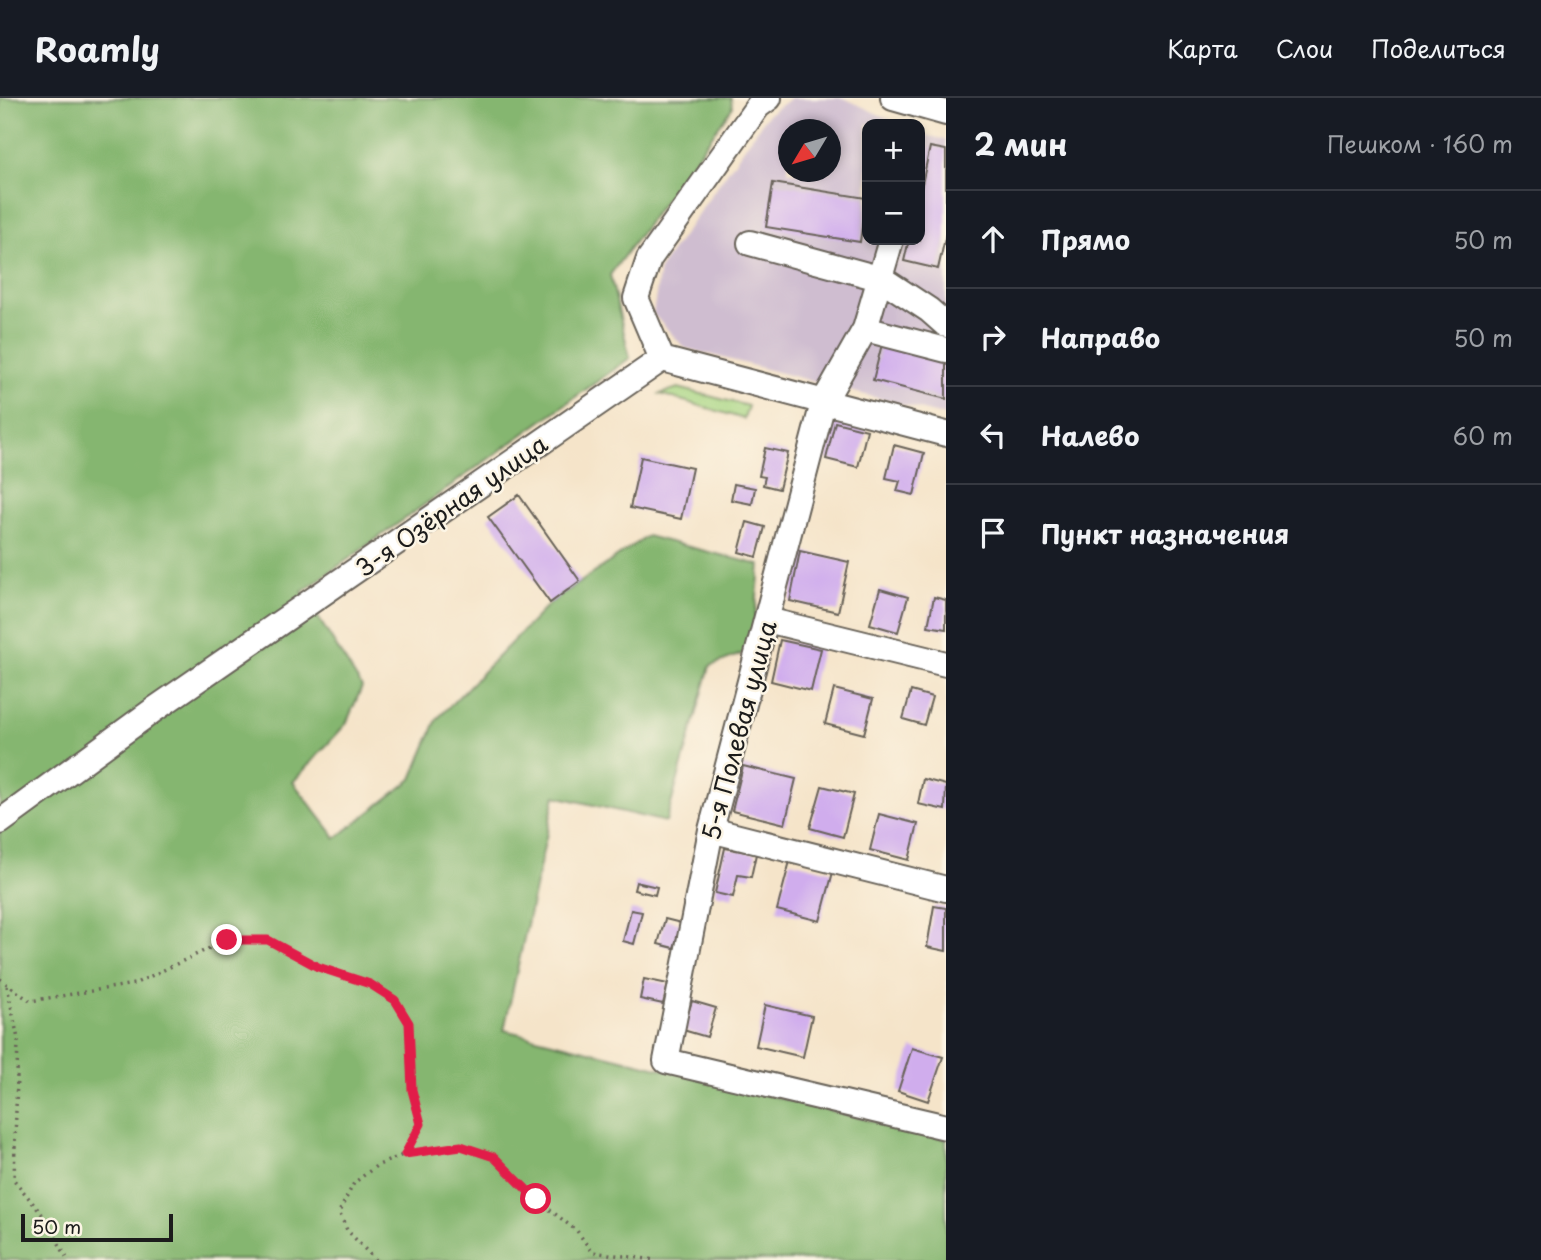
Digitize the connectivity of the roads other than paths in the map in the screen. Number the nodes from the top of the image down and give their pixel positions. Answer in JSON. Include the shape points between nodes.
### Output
{"nodes":[{"id":1,"x":769,"y":98,"type":"edge"},
{"id":2,"x":893,"y":98,"type":"edge"},
{"id":3,"x":946,"y":113,"type":"edge"},
{"id":4,"x":750,"y":243,"type":"dead end"},
{"id":5,"x":890,"y":245,"type":"edge"},
{"id":6,"x":881,"y":279,"type":"junction"},
{"id":7,"x":946,"y":326,"type":"edge"},
{"id":8,"x":865,"y":329,"type":"junction"},
{"id":9,"x":946,"y":350,"type":"edge"},
{"id":10,"x":662,"y":359,"type":"junction"},
{"id":11,"x":823,"y":403,"type":"junction"},
{"id":12,"x":946,"y":433,"type":"edge"},
{"id":13,"x":767,"y":620,"type":"junction"},
{"id":14,"x":946,"y":664,"type":"edge"},
{"id":15,"x":0,"y":822,"type":"edge"},
{"id":16,"x":710,"y":830,"type":"junction"},
{"id":17,"x":946,"y":889,"type":"edge"},
{"id":18,"x":946,"y":1127,"type":"edge"}],
"edges":[{"from":1,"to":10,"type":"street","via":[[758,106],[649,259],[636,298]]},
{"from":2,"to":3,"type":"street"},
{"from":4,"to":6,"type":"street"},
{"from":5,"to":6,"type":"street","name":"5-я Полевая улица"},
{"from":6,"to":7,"type":"street"},
{"from":6,"to":8,"type":"street","name":"5-я Полевая улица"},
{"from":8,"to":9,"type":"street"},
{"from":8,"to":11,"type":"street","name":"5-я Полевая улица"},
{"from":10,"to":11,"type":"street"},
{"from":10,"to":15,"type":"street","name":"3-я Озёрная улица","via":[[155,709]]},
{"from":11,"to":12,"type":"street"},
{"from":11,"to":13,"type":"street","name":"5-я Полевая улица"},
{"from":13,"to":14,"type":"street"},
{"from":13,"to":16,"type":"street","name":"5-я Полевая улица"},
{"from":16,"to":17,"type":"street"},
{"from":16,"to":18,"type":"street","name":"5-я Полевая улица","via":[[666,1061]]}]}
